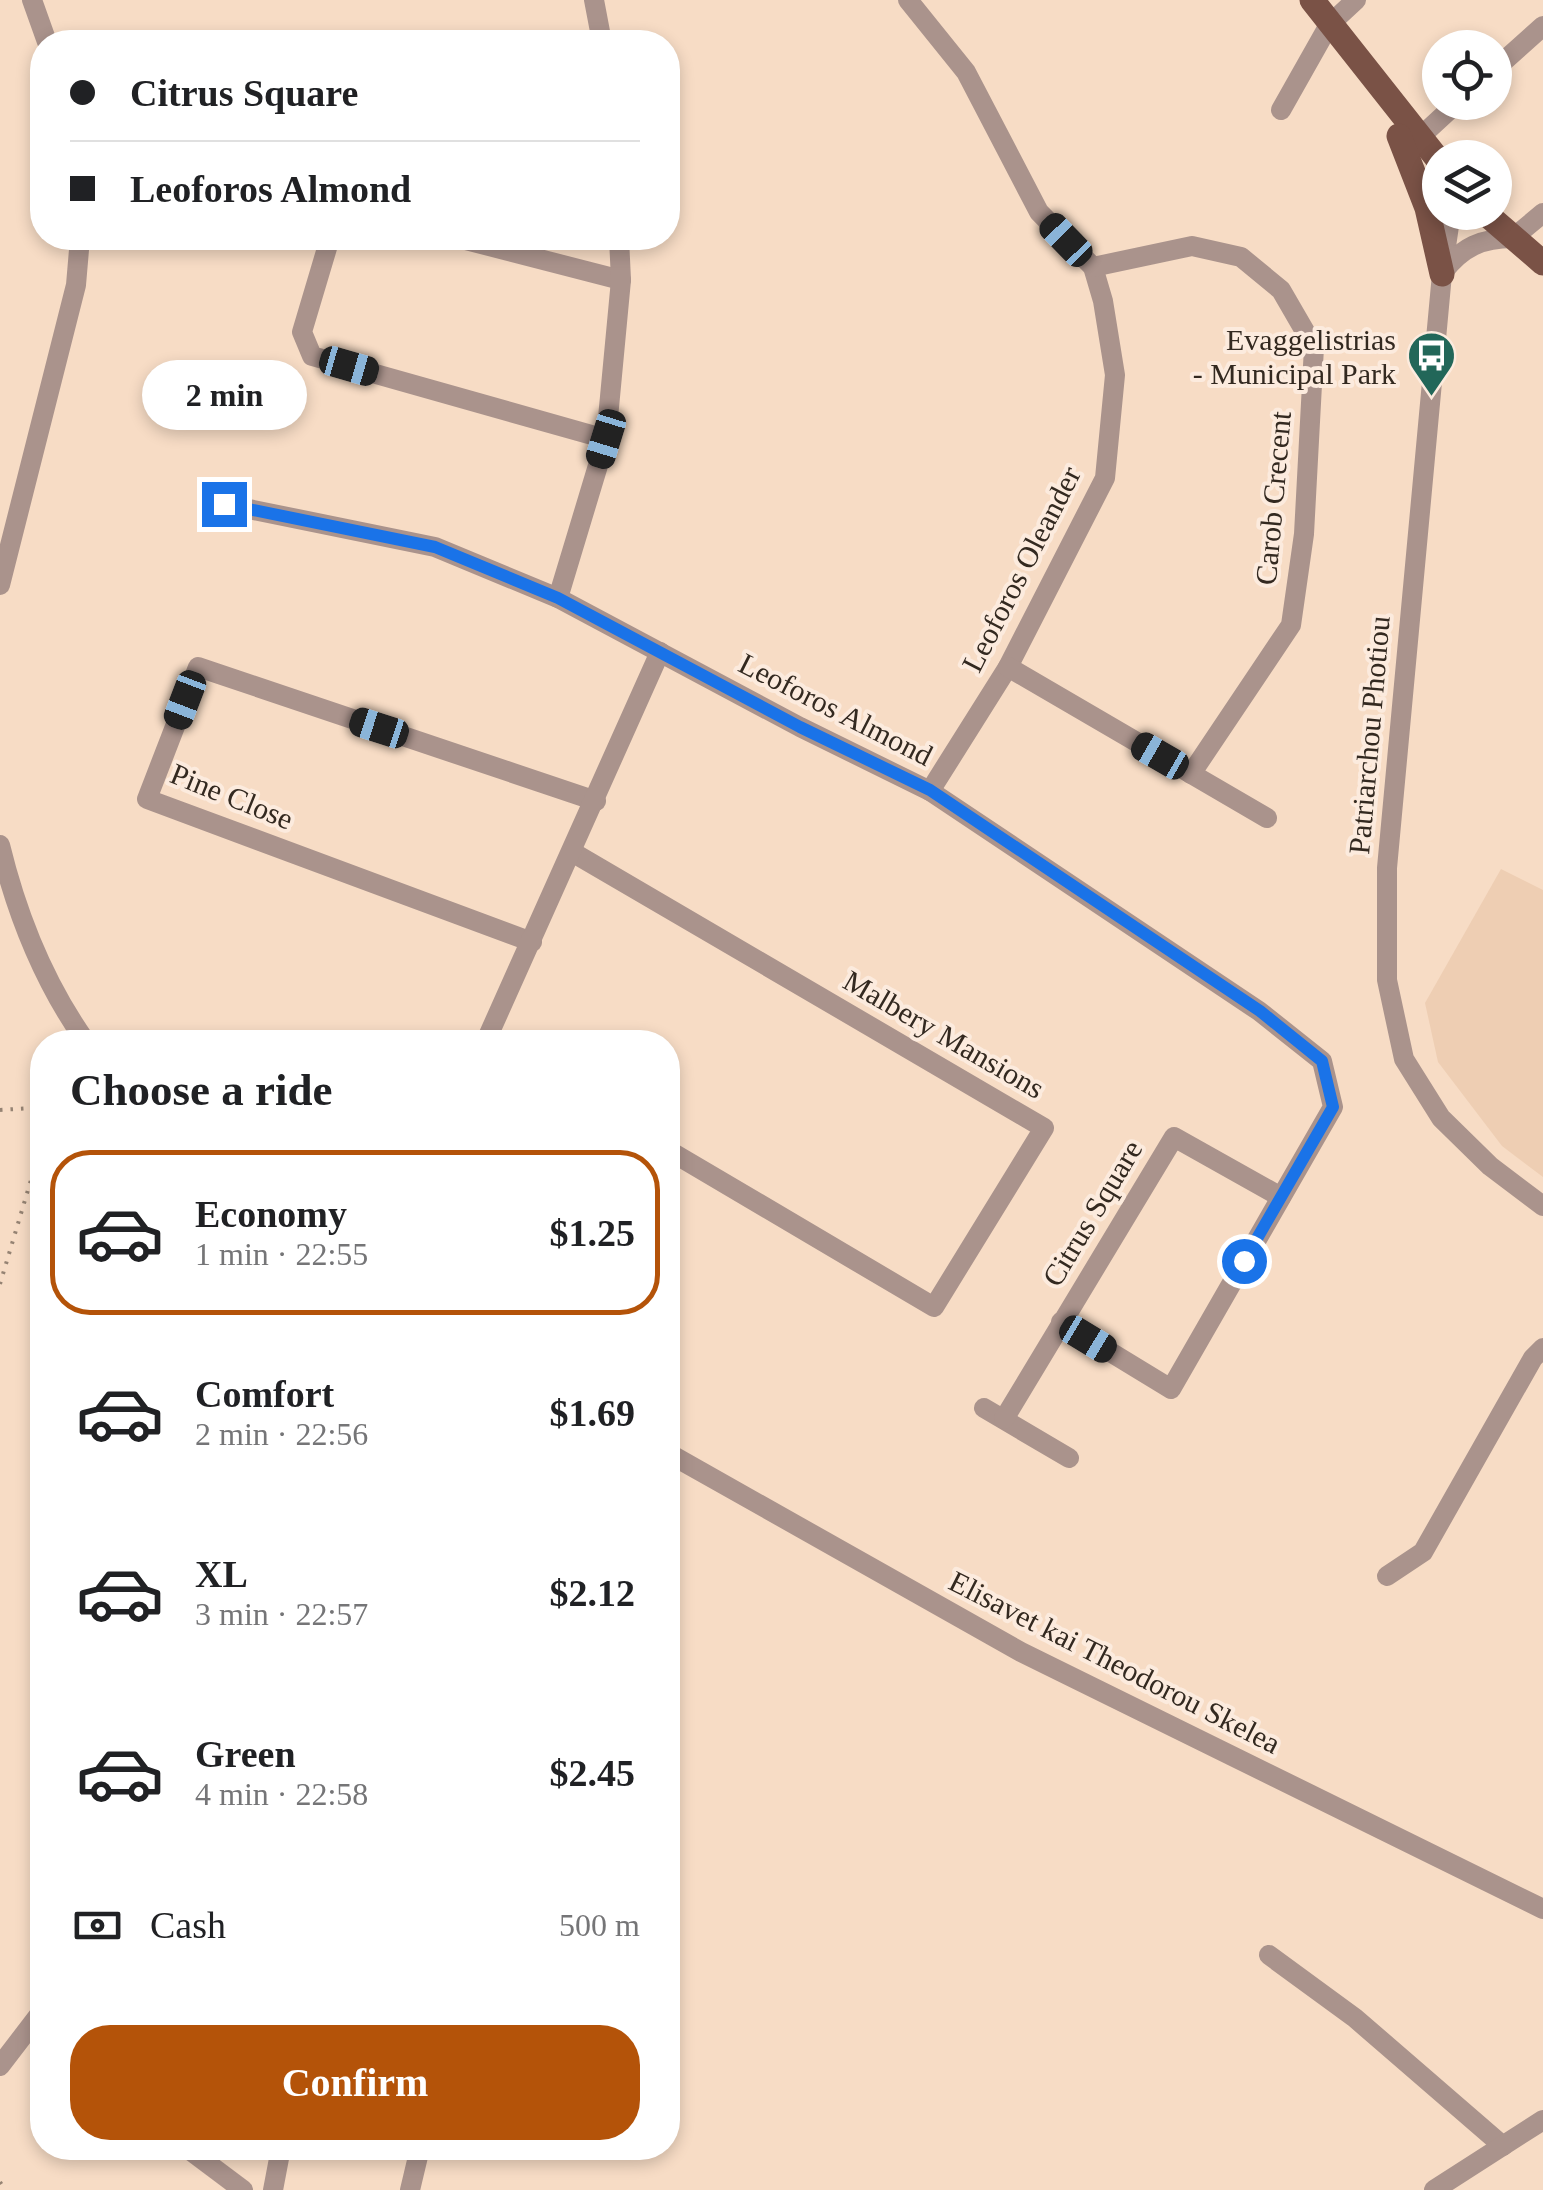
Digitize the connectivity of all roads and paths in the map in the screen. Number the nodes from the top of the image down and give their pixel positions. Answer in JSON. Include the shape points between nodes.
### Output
{"nodes":[{"id":1,"x":32,"y":0,"type":"edge"},
{"id":2,"x":594,"y":0,"type":"edge"},
{"id":3,"x":908,"y":0,"type":"edge"},
{"id":4,"x":1312,"y":0,"type":"edge"},
{"id":5,"x":1356,"y":0,"type":"edge"},
{"id":6,"x":1330,"y":26,"type":"junction"},
{"id":7,"x":1543,"y":26,"type":"edge"},
{"id":8,"x":43,"y":30,"type":"edge"},
{"id":9,"x":600,"y":30,"type":"edge"},
{"id":10,"x":1512,"y":54,"type":"edge"},
{"id":11,"x":1281,"y":110,"type":"dead end"},
{"id":12,"x":1433,"y":120,"type":"edge"},
{"id":13,"x":1409,"y":137,"type":"junction"},
{"id":14,"x":1422,"y":147,"type":"edge"},
{"id":15,"x":1422,"y":155,"type":"edge"},
{"id":16,"x":1543,"y":213,"type":"edge"},
{"id":17,"x":1449,"y":230,"type":"edge"},
{"id":18,"x":1504,"y":230,"type":"edge"},
{"id":19,"x":1513,"y":238,"type":"junction"},
{"id":20,"x":79,"y":250,"type":"edge"},
{"id":21,"x":326,"y":250,"type":"edge"},
{"id":22,"x":505,"y":250,"type":"edge"},
{"id":23,"x":620,"y":250,"type":"edge"},
{"id":24,"x":1543,"y":263,"type":"edge"},
{"id":25,"x":1092,"y":267,"type":"junction"},
{"id":26,"x":1442,"y":274,"type":"junction"},
{"id":27,"x":621,"y":280,"type":"junction"},
{"id":28,"x":606,"y":439,"type":"junction"},
{"id":29,"x":224,"y":504,"type":"dead end"},
{"id":30,"x":0,"y":585,"type":"edge"},
{"id":31,"x":558,"y":598,"type":"junction"},
{"id":32,"x":660,"y":652,"type":"junction"},
{"id":33,"x":1008,"y":667,"type":"junction"},
{"id":34,"x":1191,"y":774,"type":"junction"},
{"id":35,"x":930,"y":790,"type":"junction"},
{"id":36,"x":596,"y":801,"type":"junction"},
{"id":37,"x":1267,"y":818,"type":"dead end"},
{"id":38,"x":0,"y":846,"type":"edge"},
{"id":39,"x":572,"y":852,"type":"junction"},
{"id":40,"x":532,"y":942,"type":"junction"},
{"id":41,"x":79,"y":1030,"type":"edge"},
{"id":42,"x":492,"y":1030,"type":"edge"},
{"id":43,"x":1333,"y":1107,"type":"joint"},
{"id":44,"x":30,"y":1108,"type":"edge"},
{"id":45,"x":0,"y":1110,"type":"edge"},
{"id":46,"x":680,"y":1157,"type":"edge"},
{"id":47,"x":30,"y":1184,"type":"edge"},
{"id":48,"x":1281,"y":1196,"type":"junction"},
{"id":49,"x":1543,"y":1206,"type":"edge"},
{"id":50,"x":0,"y":1284,"type":"edge"},
{"id":51,"x":1061,"y":1322,"type":"junction"},
{"id":52,"x":1543,"y":1348,"type":"edge"},
{"id":53,"x":984,"y":1408,"type":"dead end"},
{"id":54,"x":1004,"y":1419,"type":"junction"},
{"id":55,"x":1069,"y":1458,"type":"dead end"},
{"id":56,"x":680,"y":1460,"type":"edge"},
{"id":57,"x":1387,"y":1576,"type":"dead end"},
{"id":58,"x":1543,"y":1909,"type":"edge"},
{"id":59,"x":1269,"y":1955,"type":"dead end"},
{"id":60,"x":30,"y":2027,"type":"edge"},
{"id":61,"x":0,"y":2066,"type":"edge"},
{"id":62,"x":1543,"y":2120,"type":"edge"},
{"id":63,"x":1503,"y":2146,"type":"junction"},
{"id":64,"x":203,"y":2160,"type":"edge"},
{"id":65,"x":279,"y":2160,"type":"edge"},
{"id":66,"x":417,"y":2160,"type":"edge"},
{"id":67,"x":0,"y":2182,"type":"edge"},
{"id":68,"x":5,"y":2190,"type":"edge"},
{"id":69,"x":242,"y":2190,"type":"edge"},
{"id":70,"x":273,"y":2190,"type":"edge"},
{"id":71,"x":410,"y":2190,"type":"edge"},
{"id":72,"x":1434,"y":2190,"type":"edge"}],
"edges":[{"from":1,"to":8,"type":"street"},
{"from":2,"to":9,"type":"street"},
{"from":3,"to":25,"type":"street","name":"Leoforos Oleander","via":[[966,72],[1039,212]]},
{"from":4,"to":6,"type":"main road"},
{"from":5,"to":6,"type":"street"},
{"from":6,"to":11,"type":"street"},
{"from":6,"to":13,"type":"main road","via":[[1368,93]]},
{"from":7,"to":10,"type":"street"},
{"from":12,"to":13,"type":"street"},
{"from":13,"to":14,"type":"main road"},
{"from":13,"to":15,"type":"main road"},
{"from":13,"to":26,"type":"main road"},
{"from":16,"to":19,"type":"street"},
{"from":17,"to":26,"type":"street","name":"Patriarchou Photiou"},
{"from":18,"to":19,"type":"main road"},
{"from":19,"to":24,"type":"main road"},
{"from":19,"to":26,"type":"street","via":[[1472,244]]},
{"from":20,"to":30,"type":"street","via":[[76,286]]},
{"from":21,"to":28,"type":"street","via":[[302,332],[312,356]]},
{"from":22,"to":27,"type":"street"},
{"from":23,"to":27,"type":"street"},
{"from":25,"to":33,"type":"street","name":"Leoforos Oleander","via":[[1116,375],[1105,478]]},
{"from":25,"to":34,"type":"street","name":"Carob Crecent","via":[[1192,246],[1241,258],[1281,290],[1314,347],[1304,534],[1290,625]]},
{"from":26,"to":49,"type":"street","name":"Patriarchou Photiou","via":[[1387,868],[1387,980],[1404,1058],[1440,1118]]},
{"from":27,"to":28,"type":"street"},
{"from":28,"to":31,"type":"street"},
{"from":29,"to":31,"type":"street","name":"Leoforos Almond","via":[[435,547]]},
{"from":31,"to":32,"type":"street","name":"Leoforos Almond"},
{"from":32,"to":35,"type":"street","name":"Leoforos Almond"},
{"from":32,"to":36,"type":"street"},
{"from":33,"to":34,"type":"street"},
{"from":33,"to":35,"type":"street","name":"Leoforos Oleander"},
{"from":34,"to":37,"type":"street"},
{"from":35,"to":43,"type":"street","name":"Leoforos Almond","via":[[1260,1011],[1322,1061]]},
{"from":36,"to":39,"type":"street"},
{"from":36,"to":40,"type":"street","name":"Pine Close","via":[[198,667],[147,799]]},
{"from":38,"to":41,"type":"street","via":[[52,987]]},
{"from":39,"to":40,"type":"street"},
{"from":39,"to":46,"type":"street","name":"Malbery Mansions","via":[[1044,1128],[934,1306]]},
{"from":40,"to":42,"type":"street"},
{"from":43,"to":48,"type":"street","name":"Citrus Square"},
{"from":44,"to":45,"type":"path"},
{"from":47,"to":50,"type":"path"},
{"from":48,"to":51,"type":"street","name":"Citrus Square","via":[[1174,1137]]},
{"from":48,"to":51,"type":"street","name":"Citrus Square","via":[[1171,1389]]},
{"from":51,"to":54,"type":"street","name":"Citrus Square"},
{"from":52,"to":57,"type":"street","via":[[1424,1552]]},
{"from":53,"to":54,"type":"street"},
{"from":54,"to":55,"type":"street"},
{"from":56,"to":58,"type":"street","name":"Elisavet kai Theodorou Skelea","via":[[1021,1652]]},
{"from":59,"to":63,"type":"street","via":[[1355,2018]]},
{"from":60,"to":61,"type":"street"},
{"from":62,"to":63,"type":"street"},
{"from":63,"to":72,"type":"street"},
{"from":64,"to":69,"type":"street"},
{"from":65,"to":70,"type":"street"},
{"from":66,"to":71,"type":"street"},
{"from":67,"to":68,"type":"path"}]}
